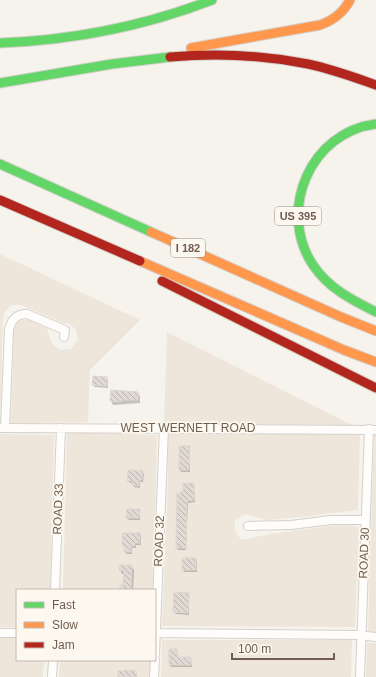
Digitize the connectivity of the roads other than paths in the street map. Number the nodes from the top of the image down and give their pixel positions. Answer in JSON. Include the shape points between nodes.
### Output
{"nodes":[{"id":1,"x":212,"y":0,"type":"edge"},
{"id":2,"x":350,"y":0,"type":"edge"},
{"id":3,"x":0,"y":43,"type":"edge"},
{"id":4,"x":129,"y":62,"type":"junction"},
{"id":5,"x":0,"y":83,"type":"edge"},
{"id":6,"x":376,"y":85,"type":"edge"},
{"id":7,"x":376,"y":124,"type":"edge"},
{"id":8,"x":0,"y":164,"type":"edge"},
{"id":9,"x":0,"y":200,"type":"edge"},
{"id":10,"x":10,"y":205,"type":"junction"},
{"id":11,"x":376,"y":312,"type":"edge"},
{"id":12,"x":376,"y":331,"type":"edge"},
{"id":13,"x":64,"y":336,"type":"dead end"},
{"id":14,"x":376,"y":362,"type":"edge"},
{"id":15,"x":338,"y":370,"type":"junction"},
{"id":16,"x":376,"y":382,"type":"edge"},
{"id":17,"x":376,"y":388,"type":"edge"},
{"id":18,"x":2,"y":428,"type":"edge"},
{"id":19,"x":61,"y":428,"type":"junction"},
{"id":20,"x":164,"y":428,"type":"junction"},
{"id":21,"x":372,"y":430,"type":"edge"},
{"id":22,"x":365,"y":520,"type":"junction"},
{"id":23,"x":248,"y":526,"type":"dead end"},
{"id":24,"x":55,"y":589,"type":"edge"},
{"id":25,"x":156,"y":610,"type":"edge"},
{"id":26,"x":0,"y":633,"type":"edge"},
{"id":27,"x":16,"y":633,"type":"edge"},
{"id":28,"x":156,"y":633,"type":"edge"},
{"id":29,"x":361,"y":635,"type":"junction"},
{"id":30,"x":376,"y":637,"type":"edge"},
{"id":31,"x":53,"y":661,"type":"edge"},
{"id":32,"x":155,"y":661,"type":"edge"},
{"id":33,"x":52,"y":677,"type":"edge"},
{"id":34,"x":154,"y":677,"type":"edge"},
{"id":35,"x":360,"y":677,"type":"edge"}],
"edges":[{"from":1,"to":3,"type":"main road","via":[[170,15],[110,30],[66,38]]},
{"from":2,"to":4,"type":"main road","via":[[338,17],[320,25],[138,58]]},
{"from":4,"to":5,"type":"main road"},
{"from":4,"to":6,"type":"main road","via":[[213,55],[261,58],[308,65]]},
{"from":7,"to":11,"type":"main road","number":"US 395","via":[[346,133],[324,149],[306,176],[298,206],[300,236],[316,270],[347,298]]},
{"from":8,"to":12,"type":"main road","number":"I 182"},
{"from":9,"to":10,"type":"main road","number":"I 182"},
{"from":10,"to":14,"type":"main road","number":"I 182"},
{"from":10,"to":15,"type":"main road"},
{"from":13,"to":18,"type":"street","via":[[64,330],[27,314],[16,316],[11,322]]},
{"from":15,"to":16,"type":"main road"},
{"from":15,"to":17,"type":"main road"},
{"from":18,"to":19,"type":"street","name":"WEST WERNETT ROAD"},
{"from":19,"to":20,"type":"street","name":"WEST WERNETT ROAD"},
{"from":19,"to":24,"type":"street","name":"ROAD 33"},
{"from":20,"to":21,"type":"street","name":"WEST WERNETT ROAD"},
{"from":20,"to":25,"type":"street","name":"ROAD 32"},
{"from":21,"to":22,"type":"street","name":"ROAD 30"},
{"from":22,"to":23,"type":"street"},
{"from":22,"to":29,"type":"street","name":"ROAD 30"},
{"from":26,"to":27,"type":"street"},
{"from":28,"to":29,"type":"street"},
{"from":29,"to":30,"type":"street"},
{"from":29,"to":35,"type":"street","name":"ROAD 30"},
{"from":31,"to":33,"type":"street"},
{"from":32,"to":34,"type":"street"}]}
